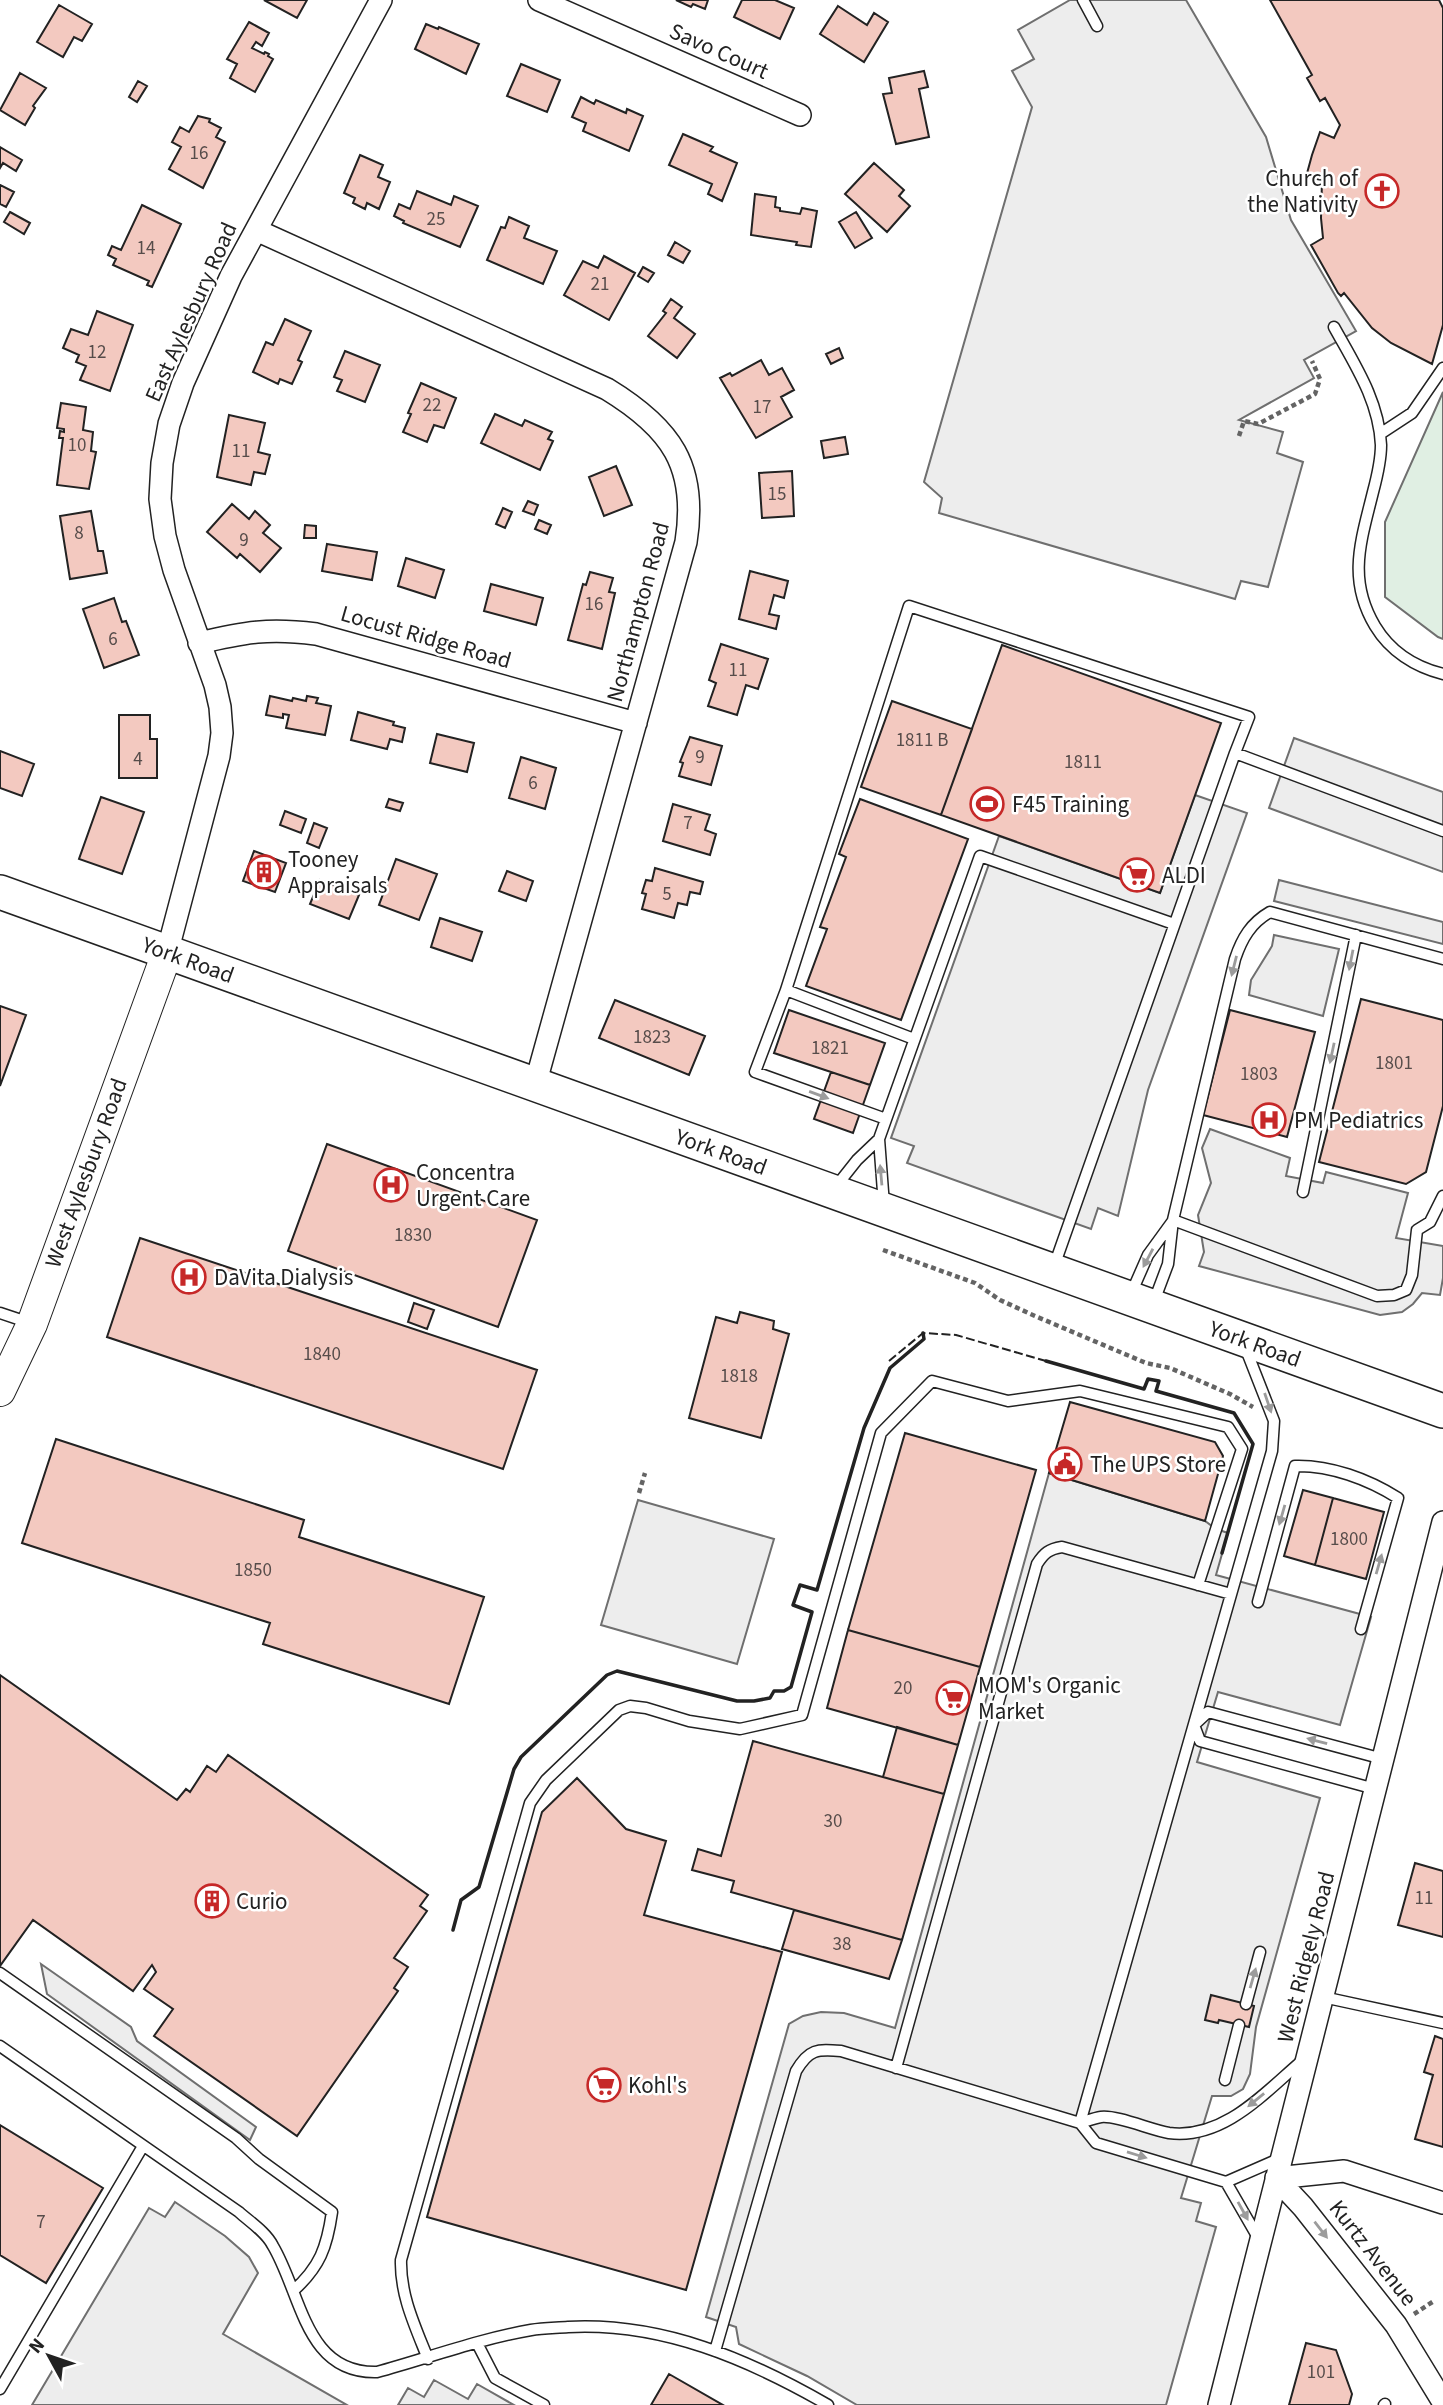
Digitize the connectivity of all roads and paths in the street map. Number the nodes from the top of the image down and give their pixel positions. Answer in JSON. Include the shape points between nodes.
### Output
{"nodes":[{"id":1,"x":382,"y":0,"type":"edge"},
{"id":2,"x":539,"y":0,"type":"edge"},
{"id":3,"x":1083,"y":0,"type":"edge"},
{"id":4,"x":1097,"y":26,"type":"dead end"},
{"id":5,"x":800,"y":115,"type":"dead end"},
{"id":6,"x":256,"y":230,"type":"junction"},
{"id":7,"x":1334,"y":327,"type":"dead end"},
{"id":8,"x":1312,"y":361,"type":"dead end"},
{"id":9,"x":1443,"y":368,"type":"edge"},
{"id":10,"x":1380,"y":434,"type":"junction"},
{"id":11,"x":1240,"y":436,"type":"dead end"},
{"id":12,"x":199,"y":643,"type":"junction"},
{"id":13,"x":1443,"y":674,"type":"edge"},
{"id":14,"x":636,"y":723,"type":"junction"},
{"id":15,"x":1235,"y":753,"type":"junction"},
{"id":16,"x":1443,"y":831,"type":"edge"},
{"id":17,"x":0,"y":892,"type":"edge"},
{"id":18,"x":1174,"y":925,"type":"junction"},
{"id":19,"x":1356,"y":935,"type":"junction"},
{"id":20,"x":167,"y":953,"type":"junction"},
{"id":21,"x":1443,"y":959,"type":"edge"},
{"id":22,"x":786,"y":989,"type":"junction"},
{"id":23,"x":914,"y":1039,"type":"junction"},
{"id":24,"x":535,"y":1085,"type":"junction"},
{"id":25,"x":886,"y":1119,"type":"junction"},
{"id":26,"x":879,"y":1139,"type":"junction"},
{"id":27,"x":831,"y":1192,"type":"junction"},
{"id":28,"x":1303,"y":1192,"type":"dead end"},
{"id":29,"x":1443,"y":1196,"type":"edge"},
{"id":30,"x":885,"y":1212,"type":"junction"},
{"id":31,"x":1173,"y":1220,"type":"junction"},
{"id":32,"x":883,"y":1250,"type":"dead end"},
{"id":33,"x":1052,"y":1271,"type":"junction"},
{"id":34,"x":1140,"y":1303,"type":"junction"},
{"id":35,"x":0,"y":1313,"type":"edge"},
{"id":36,"x":32,"y":1324,"type":"junction"},
{"id":37,"x":1242,"y":1339,"type":"junction"},
{"id":38,"x":0,"y":1391,"type":"edge"},
{"id":39,"x":1270,"y":1411,"type":"junction"},
{"id":40,"x":1443,"y":1411,"type":"edge"},
{"id":41,"x":645,"y":1472,"type":"dead end"},
{"id":42,"x":639,"y":1493,"type":"dead end"},
{"id":43,"x":1443,"y":1522,"type":"edge"},
{"id":44,"x":1198,"y":1584,"type":"junction"},
{"id":45,"x":1231,"y":1594,"type":"junction"},
{"id":46,"x":1258,"y":1602,"type":"dead end"},
{"id":47,"x":1361,"y":1629,"type":"dead end"},
{"id":48,"x":1194,"y":1725,"type":"junction"},
{"id":49,"x":1383,"y":1759,"type":"junction"},
{"id":50,"x":1375,"y":1789,"type":"junction"},
{"id":51,"x":1260,"y":1952,"type":"dead end"},
{"id":52,"x":0,"y":1973,"type":"edge"},
{"id":53,"x":1323,"y":1997,"type":"junction"},
{"id":54,"x":1246,"y":2004,"type":"dead end"},
{"id":55,"x":1443,"y":2023,"type":"edge"},
{"id":56,"x":1239,"y":2025,"type":"dead end"},
{"id":57,"x":0,"y":2046,"type":"edge"},
{"id":58,"x":1308,"y":2056,"type":"junction"},
{"id":59,"x":896,"y":2068,"type":"junction"},
{"id":60,"x":1225,"y":2080,"type":"dead end"},
{"id":61,"x":1080,"y":2123,"type":"junction"},
{"id":62,"x":143,"y":2146,"type":"junction"},
{"id":63,"x":1279,"y":2168,"type":"junction"},
{"id":64,"x":1226,"y":2182,"type":"junction"},
{"id":65,"x":1443,"y":2203,"type":"edge"},
{"id":66,"x":1260,"y":2241,"type":"junction"},
{"id":67,"x":293,"y":2291,"type":"junction"},
{"id":68,"x":477,"y":2343,"type":"junction"},
{"id":69,"x":715,"y":2351,"type":"junction"},
{"id":70,"x":428,"y":2358,"type":"junction"},
{"id":71,"x":0,"y":2389,"type":"edge"},
{"id":72,"x":1443,"y":2402,"type":"edge"},
{"id":73,"x":544,"y":2405,"type":"edge"},
{"id":74,"x":828,"y":2405,"type":"edge"},
{"id":75,"x":1219,"y":2405,"type":"edge"}],
"edges":[{"from":1,"to":6,"type":"street","name":"East Aylesbury Road"},
{"from":2,"to":5,"type":"street","name":"Savo Court"},
{"from":3,"to":4,"type":"lane"},
{"from":6,"to":12,"type":"street","name":"East Aylesbury Road","via":[[183,383],[162,463],[165,536]]},
{"from":6,"to":14,"type":"street","name":"Northampton Road","via":[[607,389],[660,428],[678,454],[690,514]]},
{"from":7,"to":10,"type":"lane","via":[[1368,389]]},
{"from":8,"to":11,"type":"path","via":[[1320,379],[1315,394],[1258,424],[1244,421]]},
{"from":9,"to":10,"type":"lane","via":[[1412,413]]},
{"from":10,"to":13,"type":"lane","via":[[1380,466],[1361,540],[1359,587],[1364,608],[1394,650]]},
{"from":12,"to":14,"type":"street","name":"Locust Ridge Road","via":[[247,632],[316,634]]},
{"from":12,"to":20,"type":"street","name":"East Aylesbury Road","via":[[215,685],[222,733]]},
{"from":14,"to":24,"type":"street","name":"Northampton Road"},
{"from":15,"to":16,"type":"lane"},
{"from":15,"to":18,"type":"lane"},
{"from":15,"to":22,"type":"lane","via":[[1249,717],[909,606]]},
{"from":17,"to":20,"type":"main road","name":"York Road"},
{"from":18,"to":23,"type":"lane","via":[[980,856]]},
{"from":18,"to":33,"type":"lane"},
{"from":19,"to":21,"type":"lane"},
{"from":19,"to":28,"type":"lane","one_way":true},
{"from":19,"to":31,"type":"lane","one_way":true,"via":[[1270,912],[1258,919],[1240,944]]},
{"from":20,"to":24,"type":"main road","name":"York Road"},
{"from":20,"to":36,"type":"street","name":"West Aylesbury Road"},
{"from":22,"to":23,"type":"lane"},
{"from":22,"to":25,"type":"lane","one_way":true,"via":[[755,1072]]},
{"from":23,"to":25,"type":"lane"},
{"from":24,"to":27,"type":"main road","name":"York Road"},
{"from":25,"to":26,"type":"lane"},
{"from":26,"to":27,"type":"lane"},
{"from":30,"to":26,"type":"lane","one_way":true},
{"from":27,"to":30,"type":"main road","name":"York Road"},
{"from":29,"to":31,"type":"lane","via":[[1430,1222],[1417,1230],[1406,1290],[1394,1295],[1377,1296]]},
{"from":30,"to":33,"type":"main road","name":"York Road"},
{"from":31,"to":34,"type":"lane","one_way":true,"via":[[1148,1255]]},
{"from":31,"to":34,"type":"lane","via":[[1168,1264]]},
{"from":32,"to":39,"type":"path","via":[[975,1283],[1035,1316]]},
{"from":33,"to":34,"type":"main road","name":"York Road"},
{"from":34,"to":37,"type":"main road","name":"York Road"},
{"from":35,"to":36,"type":"lane"},
{"from":36,"to":38,"type":"street","name":"West Aylesbury Road"},
{"from":37,"to":39,"type":"lane","one_way":true},
{"from":37,"to":40,"type":"main road","name":"York Road"},
{"from":39,"to":45,"type":"lane","via":[[1272,1451]]},
{"from":41,"to":42,"type":"path"},
{"from":43,"to":49,"type":"street","name":"West Ridgely Road"},
{"from":44,"to":45,"type":"lane"},
{"from":44,"to":59,"type":"lane","via":[[1062,1548],[1051,1549],[1037,1564]]},
{"from":44,"to":70,"type":"lane","via":[[1242,1449],[1228,1427],[1080,1391],[1008,1401],[932,1381],[921,1391],[881,1433],[802,1716],[740,1729],[630,1706],[619,1710],[555,1771],[530,1803],[401,2260],[405,2298]]},
{"from":45,"to":48,"type":"lane"},
{"from":47,"to":46,"type":"lane","one_way":true,"via":[[1398,1498],[1378,1485],[1316,1465],[1295,1466]]},
{"from":49,"to":48,"type":"lane","one_way":true,"via":[[1208,1712]]},
{"from":48,"to":50,"type":"lane","via":[[1200,1741]]},
{"from":48,"to":61,"type":"lane"},
{"from":49,"to":50,"type":"street","name":"West Ridgely Road"},
{"from":50,"to":53,"type":"street","name":"West Ridgely Road"},
{"from":54,"to":51,"type":"lane","one_way":true},
{"from":52,"to":67,"type":"lane","via":[[236,2138],[332,2212],[328,2243],[309,2277]]},
{"from":53,"to":55,"type":"lane"},
{"from":53,"to":58,"type":"street","name":"West Ridgely Road"},
{"from":56,"to":60,"type":"lane"},
{"from":57,"to":62,"type":"lane"},
{"from":58,"to":61,"type":"lane","one_way":true,"via":[[1223,2124],[1200,2132],[1170,2133],[1103,2116]]},
{"from":58,"to":63,"type":"street","name":"West Ridgely Road"},
{"from":59,"to":61,"type":"lane"},
{"from":59,"to":69,"type":"lane","via":[[841,2051],[812,2052],[803,2059]]},
{"from":61,"to":64,"type":"lane","one_way":true,"via":[[1096,2143]]},
{"from":62,"to":67,"type":"lane","via":[[259,2230],[272,2243]]},
{"from":62,"to":71,"type":"lane"},
{"from":63,"to":64,"type":"lane"},
{"from":63,"to":65,"type":"street","via":[[1344,2171]]},
{"from":63,"to":66,"type":"street","name":"West Ridgely Road"},
{"from":63,"to":72,"type":"street","name":"Kurtz Avenue","one_way":true,"via":[[1303,2207],[1396,2325]]},
{"from":64,"to":66,"type":"lane","one_way":true},
{"from":66,"to":75,"type":"street","name":"West Ridgely Road"},
{"from":67,"to":70,"type":"lane","via":[[317,2343],[329,2358],[346,2368],[377,2372]]},
{"from":68,"to":69,"type":"lane","via":[[533,2329],[604,2326],[673,2337]]},
{"from":68,"to":70,"type":"lane"},
{"from":68,"to":73,"type":"lane","via":[[495,2378]]},
{"from":69,"to":74,"type":"lane","via":[[768,2372]]}]}
